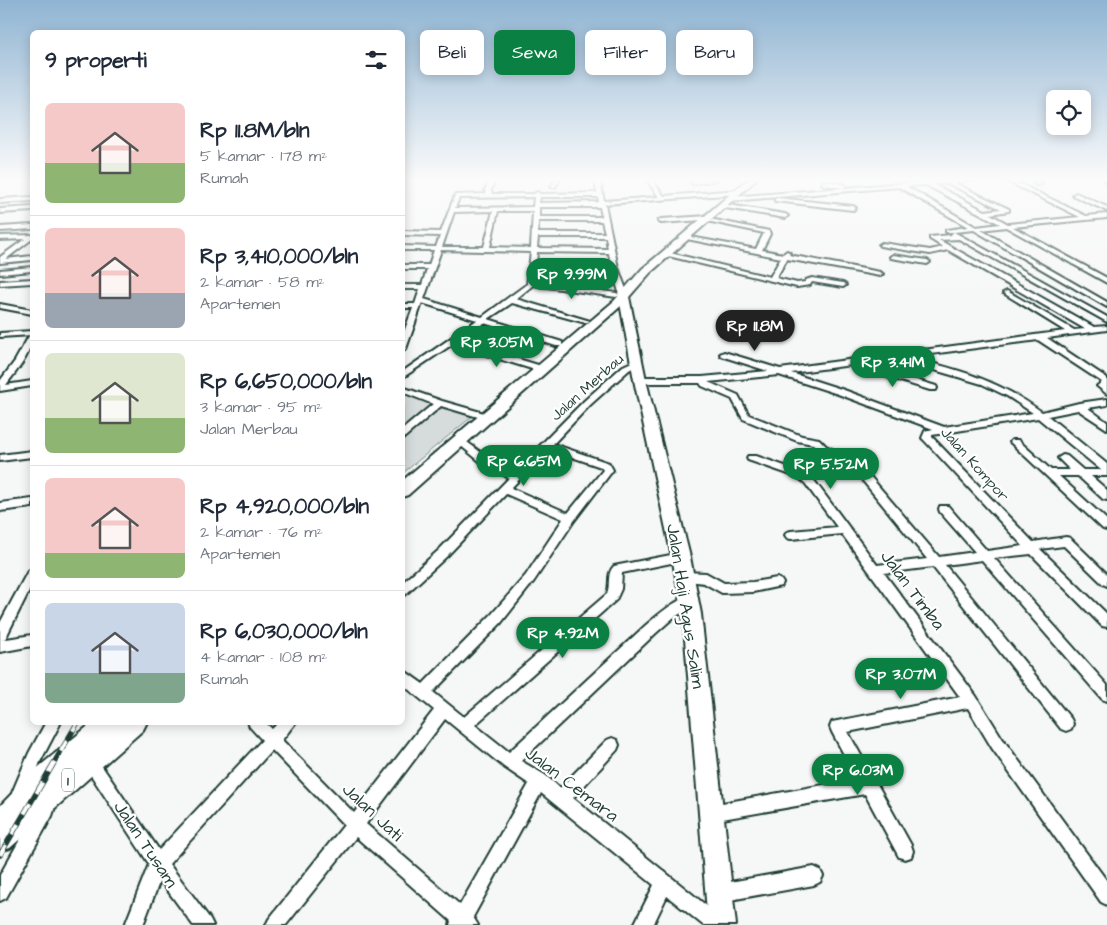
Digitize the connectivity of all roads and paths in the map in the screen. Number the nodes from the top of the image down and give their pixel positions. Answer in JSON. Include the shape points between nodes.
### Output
{"nodes":[{"id":1,"x":447,"y":223,"type":"edge"},
{"id":2,"x":493,"y":223,"type":"edge"},
{"id":3,"x":535,"y":223,"type":"edge"},
{"id":4,"x":606,"y":223,"type":"edge"},
{"id":5,"x":703,"y":223,"type":"edge"},
{"id":6,"x":745,"y":223,"type":"edge"},
{"id":7,"x":968,"y":223,"type":"edge"},
{"id":8,"x":1002,"y":223,"type":"edge"},
{"id":9,"x":1028,"y":223,"type":"edge"},
{"id":10,"x":1007,"y":226,"type":"junction"},
{"id":11,"x":30,"y":227,"type":"edge"},
{"id":12,"x":977,"y":228,"type":"junction"},
{"id":13,"x":0,"y":229,"type":"edge"},
{"id":14,"x":405,"y":233,"type":"edge"},
{"id":15,"x":443,"y":234,"type":"junction"},
{"id":16,"x":534,"y":235,"type":"junction"},
{"id":17,"x":609,"y":235,"type":"junction"},
{"id":18,"x":30,"y":237,"type":"edge"},
{"id":19,"x":960,"y":237,"type":"junction"},
{"id":20,"x":0,"y":238,"type":"edge"},
{"id":21,"x":30,"y":238,"type":"edge"},
{"id":22,"x":685,"y":238,"type":"junction"},
{"id":23,"x":882,"y":245,"type":"dead end"},
{"id":24,"x":405,"y":248,"type":"edge"},
{"id":25,"x":439,"y":248,"type":"junction"},
{"id":26,"x":947,"y":248,"type":"junction"},
{"id":27,"x":487,"y":249,"type":"junction"},
{"id":28,"x":534,"y":250,"type":"junction"},
{"id":29,"x":612,"y":250,"type":"junction"},
{"id":30,"x":758,"y":251,"type":"junction"},
{"id":31,"x":920,"y":251,"type":"junction"},
{"id":32,"x":666,"y":254,"type":"junction"},
{"id":33,"x":787,"y":254,"type":"junction"},
{"id":34,"x":893,"y":257,"type":"dead end"},
{"id":35,"x":30,"y":258,"type":"edge"},
{"id":36,"x":0,"y":260,"type":"edge"},
{"id":37,"x":533,"y":266,"type":"junction"},
{"id":38,"x":405,"y":267,"type":"edge"},
{"id":39,"x":431,"y":268,"type":"junction"},
{"id":40,"x":615,"y":268,"type":"junction"},
{"id":41,"x":30,"y":269,"type":"edge"},
{"id":42,"x":0,"y":272,"type":"edge"},
{"id":43,"x":880,"y":274,"type":"dead end"},
{"id":44,"x":771,"y":280,"type":"junction"},
{"id":45,"x":30,"y":281,"type":"edge"},
{"id":46,"x":1107,"y":281,"type":"edge"},
{"id":47,"x":0,"y":283,"type":"edge"},
{"id":48,"x":531,"y":283,"type":"junction"},
{"id":49,"x":844,"y":285,"type":"dead end"},
{"id":50,"x":405,"y":287,"type":"edge"},
{"id":51,"x":424,"y":287,"type":"junction"},
{"id":52,"x":623,"y":293,"type":"junction"},
{"id":53,"x":1007,"y":293,"type":"dead end"},
{"id":54,"x":511,"y":300,"type":"junction"},
{"id":55,"x":419,"y":303,"type":"junction"},
{"id":56,"x":405,"y":305,"type":"edge"},
{"id":57,"x":1107,"y":305,"type":"edge"},
{"id":58,"x":0,"y":306,"type":"edge"},
{"id":59,"x":30,"y":312,"type":"edge"},
{"id":60,"x":483,"y":319,"type":"junction"},
{"id":61,"x":1107,"y":320,"type":"edge"},
{"id":62,"x":586,"y":321,"type":"junction"},
{"id":63,"x":1107,"y":328,"type":"edge"},
{"id":64,"x":1092,"y":330,"type":"junction"},
{"id":65,"x":406,"y":331,"type":"edge"},
{"id":66,"x":1072,"y":332,"type":"junction"},
{"id":67,"x":30,"y":333,"type":"edge"},
{"id":68,"x":0,"y":335,"type":"edge"},
{"id":69,"x":1039,"y":337,"type":"junction"},
{"id":70,"x":30,"y":342,"type":"edge"},
{"id":71,"x":559,"y":344,"type":"junction"},
{"id":72,"x":466,"y":346,"type":"dead end"},
{"id":73,"x":724,"y":354,"type":"dead end"},
{"id":74,"x":895,"y":356,"type":"junction"},
{"id":75,"x":870,"y":360,"type":"junction"},
{"id":76,"x":535,"y":367,"type":"junction"},
{"id":77,"x":639,"y":371,"type":"junction"},
{"id":78,"x":778,"y":372,"type":"junction"},
{"id":79,"x":405,"y":374,"type":"edge"},
{"id":80,"x":702,"y":380,"type":"junction"},
{"id":81,"x":1107,"y":382,"type":"edge"},
{"id":82,"x":30,"y":384,"type":"edge"},
{"id":83,"x":0,"y":387,"type":"edge"},
{"id":84,"x":933,"y":388,"type":"dead end"},
{"id":85,"x":405,"y":390,"type":"edge"},
{"id":86,"x":1107,"y":391,"type":"edge"},
{"id":87,"x":1107,"y":402,"type":"edge"},
{"id":88,"x":439,"y":403,"type":"junction"},
{"id":89,"x":1080,"y":406,"type":"junction"},
{"id":90,"x":1039,"y":415,"type":"junction"},
{"id":91,"x":484,"y":416,"type":"junction"},
{"id":92,"x":1107,"y":426,"type":"edge"},
{"id":93,"x":943,"y":430,"type":"junction"},
{"id":94,"x":405,"y":433,"type":"edge"},
{"id":95,"x":460,"y":441,"type":"junction"},
{"id":96,"x":1014,"y":442,"type":"dead end"},
{"id":97,"x":547,"y":445,"type":"junction"},
{"id":98,"x":30,"y":454,"type":"edge"},
{"id":99,"x":0,"y":458,"type":"edge"},
{"id":100,"x":752,"y":458,"type":"dead end"},
{"id":101,"x":1063,"y":458,"type":"dead end"},
{"id":102,"x":1107,"y":471,"type":"edge"},
{"id":103,"x":1048,"y":473,"type":"junction"},
{"id":104,"x":1080,"y":473,"type":"junction"},
{"id":105,"x":515,"y":477,"type":"junction"},
{"id":106,"x":405,"y":478,"type":"edge"},
{"id":107,"x":405,"y":488,"type":"edge"},
{"id":108,"x":504,"y":489,"type":"junction"},
{"id":109,"x":1107,"y":496,"type":"edge"},
{"id":110,"x":30,"y":503,"type":"edge"},
{"id":111,"x":1,"y":509,"type":"edge"},
{"id":112,"x":944,"y":509,"type":"dead end"},
{"id":113,"x":570,"y":518,"type":"junction"},
{"id":114,"x":1107,"y":526,"type":"edge"},
{"id":115,"x":845,"y":530,"type":"junction"},
{"id":116,"x":791,"y":535,"type":"dead end"},
{"id":117,"x":1032,"y":548,"type":"junction"},
{"id":118,"x":681,"y":557,"type":"junction"},
{"id":119,"x":985,"y":557,"type":"junction"},
{"id":120,"x":936,"y":562,"type":"junction"},
{"id":121,"x":874,"y":570,"type":"junction"},
{"id":122,"x":685,"y":577,"type":"junction"},
{"id":123,"x":30,"y":578,"type":"edge"},
{"id":124,"x":778,"y":582,"type":"dead end"},
{"id":125,"x":1107,"y":582,"type":"edge"},
{"id":126,"x":405,"y":588,"type":"edge"},
{"id":127,"x":689,"y":602,"type":"junction"},
{"id":128,"x":1107,"y":622,"type":"edge"},
{"id":129,"x":0,"y":635,"type":"edge"},
{"id":130,"x":30,"y":641,"type":"edge"},
{"id":131,"x":0,"y":646,"type":"edge"},
{"id":132,"x":405,"y":677,"type":"edge"},
{"id":133,"x":424,"y":692,"type":"junction"},
{"id":134,"x":1107,"y":695,"type":"edge"},
{"id":135,"x":971,"y":701,"type":"junction"},
{"id":136,"x":444,"y":709,"type":"junction"},
{"id":137,"x":1066,"y":724,"type":"dead end"},
{"id":138,"x":52,"y":725,"type":"edge"},
{"id":139,"x":108,"y":725,"type":"edge"},
{"id":140,"x":132,"y":725,"type":"edge"},
{"id":141,"x":258,"y":725,"type":"edge"},
{"id":142,"x":286,"y":725,"type":"edge"},
{"id":143,"x":465,"y":726,"type":"junction"},
{"id":144,"x":273,"y":740,"type":"junction"},
{"id":145,"x":612,"y":745,"type":"dead end"},
{"id":146,"x":90,"y":761,"type":"junction"},
{"id":147,"x":509,"y":762,"type":"junction"},
{"id":148,"x":539,"y":781,"type":"junction"},
{"id":149,"x":869,"y":785,"type":"junction"},
{"id":150,"x":59,"y":788,"type":"junction"},
{"id":151,"x":561,"y":799,"type":"junction"},
{"id":152,"x":710,"y":813,"type":"junction"},
{"id":153,"x":6,"y":819,"type":"edge"},
{"id":154,"x":355,"y":825,"type":"junction"},
{"id":155,"x":0,"y":838,"type":"edge"},
{"id":156,"x":905,"y":851,"type":"dead end"},
{"id":157,"x":158,"y":863,"type":"junction"},
{"id":158,"x":814,"y":876,"type":"dead end"},
{"id":159,"x":664,"y":883,"type":"junction"},
{"id":160,"x":0,"y":892,"type":"edge"},
{"id":161,"x":719,"y":893,"type":"junction"},
{"id":162,"x":1107,"y":896,"type":"edge"},
{"id":163,"x":464,"y":923,"type":"edge"},
{"id":164,"x":134,"y":925,"type":"edge"},
{"id":165,"x":204,"y":925,"type":"edge"},
{"id":166,"x":275,"y":925,"type":"edge"},
{"id":167,"x":643,"y":925,"type":"edge"},
{"id":168,"x":717,"y":925,"type":"edge"},
{"id":169,"x":722,"y":925,"type":"edge"}],
"edges":[{"from":1,"to":15,"type":"street"},
{"from":2,"to":27,"type":"street"},
{"from":3,"to":16,"type":"street"},
{"from":4,"to":17,"type":"street"},
{"from":5,"to":22,"type":"main road"},
{"from":6,"to":30,"type":"street","via":[[768,233]]},
{"from":7,"to":12,"type":"street"},
{"from":8,"to":10,"type":"street"},
{"from":9,"to":10,"type":"street"},
{"from":10,"to":12,"type":"street"},
{"from":10,"to":46,"type":"street"},
{"from":11,"to":13,"type":"street"},
{"from":12,"to":19,"type":"street","via":[[948,231]]},
{"from":12,"to":57,"type":"street"},
{"from":14,"to":15,"type":"street"},
{"from":15,"to":25,"type":"street"},
{"from":16,"to":17,"type":"street"},
{"from":16,"to":28,"type":"street"},
{"from":17,"to":29,"type":"street"},
{"from":18,"to":20,"type":"street"},
{"from":19,"to":26,"type":"street","via":[[932,238]]},
{"from":19,"to":61,"type":"street"},
{"from":21,"to":36,"type":"street"},
{"from":22,"to":30,"type":"street"},
{"from":22,"to":32,"type":"main road"},
{"from":23,"to":31,"type":"street"},
{"from":24,"to":25,"type":"street"},
{"from":25,"to":27,"type":"street"},
{"from":25,"to":39,"type":"street"},
{"from":26,"to":31,"type":"street"},
{"from":26,"to":64,"type":"street"},
{"from":27,"to":28,"type":"street"},
{"from":28,"to":29,"type":"street"},
{"from":28,"to":37,"type":"street"},
{"from":29,"to":40,"type":"street"},
{"from":30,"to":33,"type":"street"},
{"from":31,"to":34,"type":"street","via":[[924,262]]},
{"from":32,"to":44,"type":"street"},
{"from":32,"to":52,"type":"main road"},
{"from":33,"to":43,"type":"street"},
{"from":33,"to":44,"type":"street"},
{"from":35,"to":36,"type":"street"},
{"from":37,"to":40,"type":"street"},
{"from":37,"to":48,"type":"street"},
{"from":38,"to":39,"type":"street"},
{"from":39,"to":51,"type":"street"},
{"from":40,"to":52,"type":"street"},
{"from":41,"to":42,"type":"street"},
{"from":44,"to":49,"type":"street","via":[[802,286],[809,280]]},
{"from":45,"to":47,"type":"street"},
{"from":48,"to":52,"type":"street"},
{"from":48,"to":54,"type":"street"},
{"from":50,"to":51,"type":"street"},
{"from":51,"to":55,"type":"street"},
{"from":52,"to":62,"type":"main road"},
{"from":52,"to":77,"type":"street","name":"Jalan Haji Agus Salim"},
{"from":52,"to":91,"type":"main road"},
{"from":53,"to":66,"type":"street"},
{"from":54,"to":60,"type":"street"},
{"from":54,"to":62,"type":"street"},
{"from":55,"to":56,"type":"street"},
{"from":55,"to":60,"type":"street"},
{"from":55,"to":65,"type":"street"},
{"from":58,"to":59,"type":"street"},
{"from":60,"to":71,"type":"street"},
{"from":60,"to":79,"type":"street"},
{"from":62,"to":71,"type":"main road"},
{"from":63,"to":64,"type":"street"},
{"from":64,"to":66,"type":"street"},
{"from":66,"to":69,"type":"street"},
{"from":67,"to":68,"type":"street"},
{"from":69,"to":74,"type":"street"},
{"from":69,"to":81,"type":"street"},
{"from":70,"to":83,"type":"street"},
{"from":71,"to":76,"type":"main road"},
{"from":72,"to":76,"type":"street"},
{"from":73,"to":78,"type":"street"},
{"from":74,"to":75,"type":"street"},
{"from":74,"to":90,"type":"street","via":[[988,384]]},
{"from":75,"to":78,"type":"street"},
{"from":75,"to":84,"type":"street","via":[[890,375]]},
{"from":76,"to":91,"type":"main road"},
{"from":77,"to":80,"type":"street"},
{"from":77,"to":97,"type":"street","name":"Jalan Merbau","via":[[619,374]]},
{"from":77,"to":118,"type":"street","name":"Jalan Haji Agus Salim"},
{"from":78,"to":80,"type":"street"},
{"from":78,"to":93,"type":"street"},
{"from":80,"to":120,"type":"street","via":[[735,397],[741,412],[752,420],[816,441],[832,455],[848,456]]},
{"from":81,"to":86,"type":"street","via":[[1102,386]]},
{"from":82,"to":83,"type":"street"},
{"from":85,"to":88,"type":"street"},
{"from":87,"to":89,"type":"street","name":"Jalan Kompor"},
{"from":88,"to":91,"type":"street"},
{"from":88,"to":94,"type":"street"},
{"from":89,"to":90,"type":"street","name":"Jalan Kompor"},
{"from":89,"to":92,"type":"street"},
{"from":90,"to":93,"type":"street","name":"Jalan Kompor"},
{"from":90,"to":102,"type":"street"},
{"from":91,"to":95,"type":"main road"},
{"from":91,"to":106,"type":"main road"},
{"from":93,"to":117,"type":"street","name":"Jalan Kompor","via":[[928,433],[927,438]]},
{"from":95,"to":105,"type":"street","via":[[486,462]]},
{"from":95,"to":107,"type":"main road"},
{"from":96,"to":103,"type":"street"},
{"from":97,"to":105,"type":"street","name":"Jalan Merbau"},
{"from":97,"to":113,"type":"street","via":[[604,465],[608,470]]},
{"from":98,"to":99,"type":"street"},
{"from":100,"to":115,"type":"street","name":"Jalan Timba","via":[[808,479]]},
{"from":101,"to":104,"type":"street"},
{"from":102,"to":104,"type":"street"},
{"from":103,"to":104,"type":"street"},
{"from":103,"to":114,"type":"street"},
{"from":104,"to":109,"type":"street"},
{"from":105,"to":108,"type":"street","name":"Jalan Merbau"},
{"from":108,"to":113,"type":"street"},
{"from":108,"to":126,"type":"street","name":"Jalan Merbau"},
{"from":110,"to":111,"type":"street"},
{"from":112,"to":119,"type":"street"},
{"from":113,"to":133,"type":"street","via":[[525,585]]},
{"from":115,"to":116,"type":"street"},
{"from":115,"to":121,"type":"street","name":"Jalan Timba"},
{"from":117,"to":119,"type":"street"},
{"from":117,"to":125,"type":"street","via":[[1066,541]]},
{"from":117,"to":128,"type":"street","name":"Jalan Kompor"},
{"from":118,"to":122,"type":"street","name":"Jalan Haji Agus Salim"},
{"from":118,"to":143,"type":"street","via":[[618,569],[612,597]]},
{"from":119,"to":120,"type":"street"},
{"from":119,"to":134,"type":"street"},
{"from":120,"to":121,"type":"street"},
{"from":120,"to":137,"type":"street"},
{"from":121,"to":135,"type":"street","name":"Jalan Timba"},
{"from":122,"to":124,"type":"street","via":[[706,578],[722,588]]},
{"from":122,"to":127,"type":"street","name":"Jalan Haji Agus Salim"},
{"from":123,"to":129,"type":"street"},
{"from":127,"to":147,"type":"street","via":[[651,629]]},
{"from":127,"to":152,"type":"street","name":"Jalan Haji Agus Salim","via":[[703,715]]},
{"from":130,"to":131,"type":"street"},
{"from":132,"to":133,"type":"street","name":"Jalan Cemara"},
{"from":133,"to":136,"type":"street","name":"Jalan Cemara"},
{"from":135,"to":149,"type":"street","via":[[837,727]]},
{"from":135,"to":162,"type":"street","name":"Jalan Timba","via":[[997,743]]},
{"from":136,"to":143,"type":"street","name":"Jalan Cemara"},
{"from":136,"to":154,"type":"street"},
{"from":138,"to":153,"type":"street"},
{"from":139,"to":153,"type":"main road","number":"1","via":[[44,779]]},
{"from":140,"to":146,"type":"main road","number":"1"},
{"from":141,"to":144,"type":"street","name":"Jalan Jati"},
{"from":142,"to":144,"type":"street"},
{"from":143,"to":147,"type":"street","name":"Jalan Cemara"},
{"from":144,"to":154,"type":"street","name":"Jalan Jati"},
{"from":144,"to":157,"type":"street"},
{"from":145,"to":151,"type":"street"},
{"from":146,"to":150,"type":"main road","number":"1"},
{"from":146,"to":157,"type":"street","name":"Jalan Tusam"},
{"from":147,"to":148,"type":"street","name":"Jalan Cemara"},
{"from":148,"to":151,"type":"street","name":"Jalan Cemara"},
{"from":148,"to":163,"type":"street"},
{"from":149,"to":152,"type":"street"},
{"from":149,"to":156,"type":"street"},
{"from":150,"to":155,"type":"main road","number":"1"},
{"from":150,"to":160,"type":"street"},
{"from":151,"to":159,"type":"street","name":"Jalan Cemara"},
{"from":152,"to":161,"type":"street","name":"Jalan Haji Agus Salim"},
{"from":154,"to":163,"type":"street","name":"Jalan Jati"},
{"from":154,"to":166,"type":"street"},
{"from":157,"to":164,"type":"street"},
{"from":157,"to":165,"type":"street","name":"Jalan Tusam"},
{"from":158,"to":161,"type":"street"},
{"from":159,"to":167,"type":"street"},
{"from":159,"to":168,"type":"street","name":"Jalan Cemara"},
{"from":161,"to":169,"type":"street","name":"Jalan Haji Agus Salim"}]}
